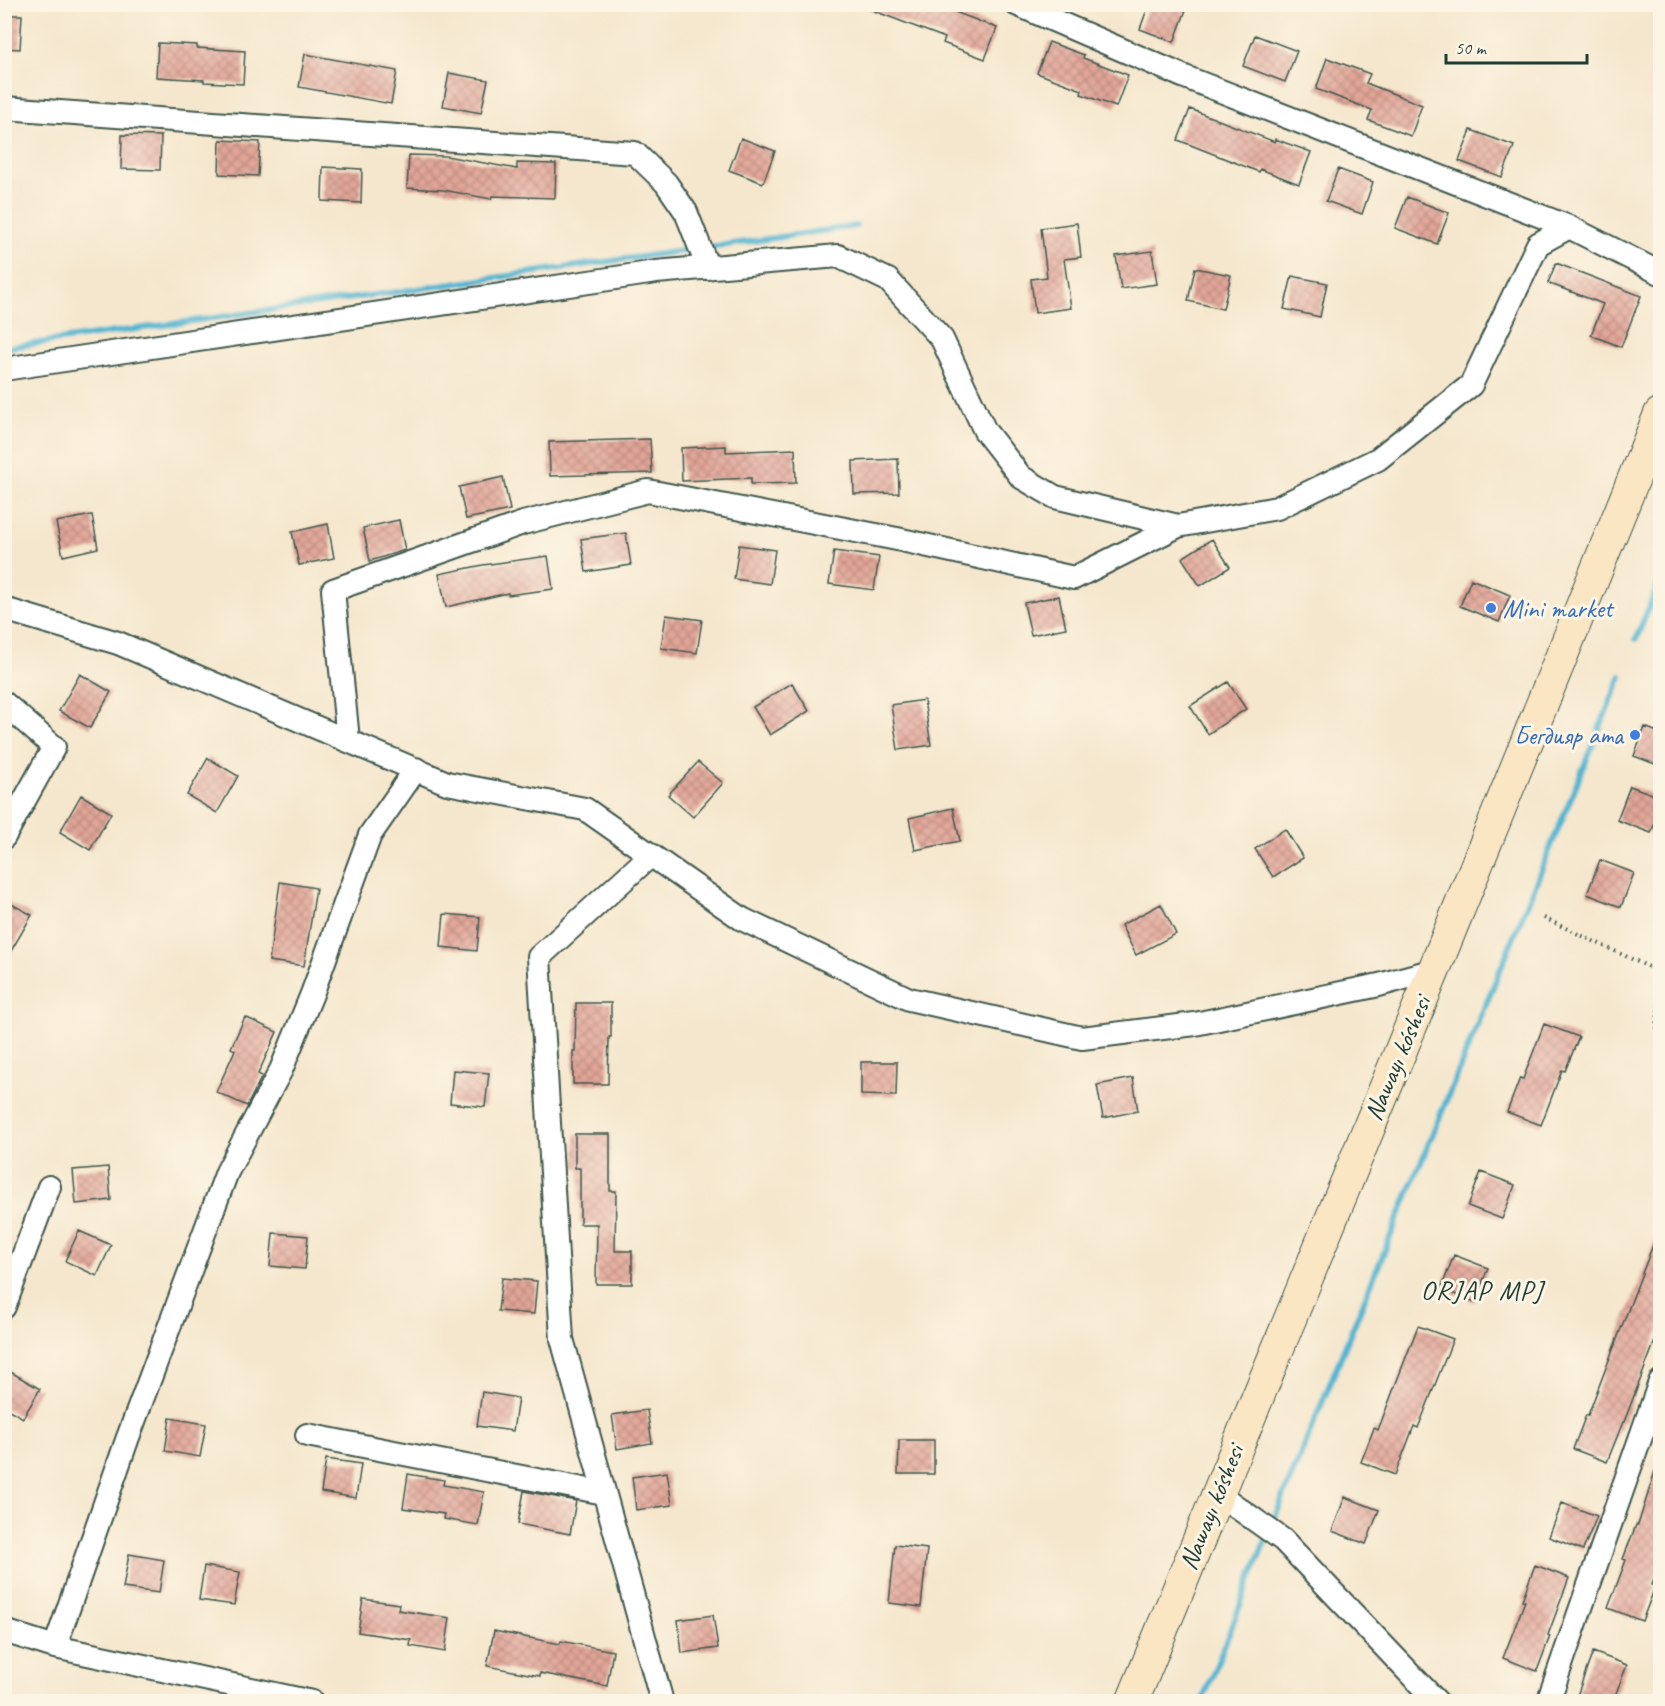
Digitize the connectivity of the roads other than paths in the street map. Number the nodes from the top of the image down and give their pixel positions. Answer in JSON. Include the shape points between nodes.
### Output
{"nodes":[{"id":1,"x":1016,"y":4,"type":"edge"},
{"id":2,"x":4,"y":108,"type":"edge"},
{"id":3,"x":1569,"y":227,"type":"junction"},
{"id":4,"x":708,"y":268,"type":"junction"},
{"id":5,"x":1660,"y":273,"type":"edge"},
{"id":6,"x":4,"y":369,"type":"edge"},
{"id":7,"x":1660,"y":414,"type":"edge"},
{"id":8,"x":1178,"y":526,"type":"junction"},
{"id":9,"x":4,"y":609,"type":"edge"},
{"id":10,"x":4,"y":704,"type":"edge"},
{"id":11,"x":348,"y":740,"type":"junction"},
{"id":12,"x":416,"y":769,"type":"junction"},
{"id":13,"x":4,"y":837,"type":"edge"},
{"id":14,"x":651,"y":855,"type":"junction"},
{"id":15,"x":1434,"y":970,"type":"junction"},
{"id":16,"x":50,"y":1187,"type":"dead end"},
{"id":17,"x":4,"y":1307,"type":"edge"},
{"id":18,"x":1660,"y":1382,"type":"edge"},
{"id":19,"x":307,"y":1435,"type":"dead end"},
{"id":20,"x":604,"y":1493,"type":"junction"},
{"id":21,"x":1217,"y":1493,"type":"junction"},
{"id":22,"x":4,"y":1630,"type":"edge"},
{"id":23,"x":55,"y":1647,"type":"junction"},
{"id":24,"x":312,"y":1701,"type":"edge"},
{"id":25,"x":662,"y":1701,"type":"edge"},
{"id":26,"x":1132,"y":1701,"type":"edge"},
{"id":27,"x":1437,"y":1701,"type":"edge"},
{"id":28,"x":1548,"y":1701,"type":"edge"}],
"edges":[{"from":1,"to":3,"type":"street","via":[[1185,77]]},
{"from":2,"to":4,"type":"street","via":[[635,153],[666,183],[686,212]]},
{"from":3,"to":5,"type":"street"},
{"from":3,"to":8,"type":"street","via":[[1538,244],[1470,385],[1378,459],[1277,508]]},
{"from":4,"to":6,"type":"street","via":[[644,274]]},
{"from":4,"to":8,"type":"street","via":[[838,256],[888,280],[942,339],[985,431],[1021,477],[1055,496]]},
{"from":7,"to":15,"type":"main road","name":"Nawayı kóshesi"},
{"from":8,"to":11,"type":"street","via":[[1074,578],[648,491],[523,523],[333,590]]},
{"from":9,"to":11,"type":"street","via":[[118,643]]},
{"from":10,"to":13,"type":"street","via":[[54,747]]},
{"from":11,"to":12,"type":"street"},
{"from":12,"to":14,"type":"street","via":[[447,783],[585,809]]},
{"from":12,"to":23,"type":"street","via":[[370,835],[281,1070],[227,1172]]},
{"from":14,"to":15,"type":"street","via":[[742,920],[909,999],[1082,1038],[1195,1024]]},
{"from":14,"to":20,"type":"street","via":[[539,957],[562,1340]]},
{"from":15,"to":21,"type":"main road","name":"Nawayı kóshesi"},
{"from":16,"to":17,"type":"street"},
{"from":18,"to":28,"type":"street"},
{"from":19,"to":20,"type":"street"},
{"from":20,"to":25,"type":"street"},
{"from":21,"to":26,"type":"main road","name":"Nawayı kóshesi"},
{"from":21,"to":27,"type":"street","via":[[1282,1540]]},
{"from":22,"to":23,"type":"street"},
{"from":23,"to":24,"type":"street"}]}
